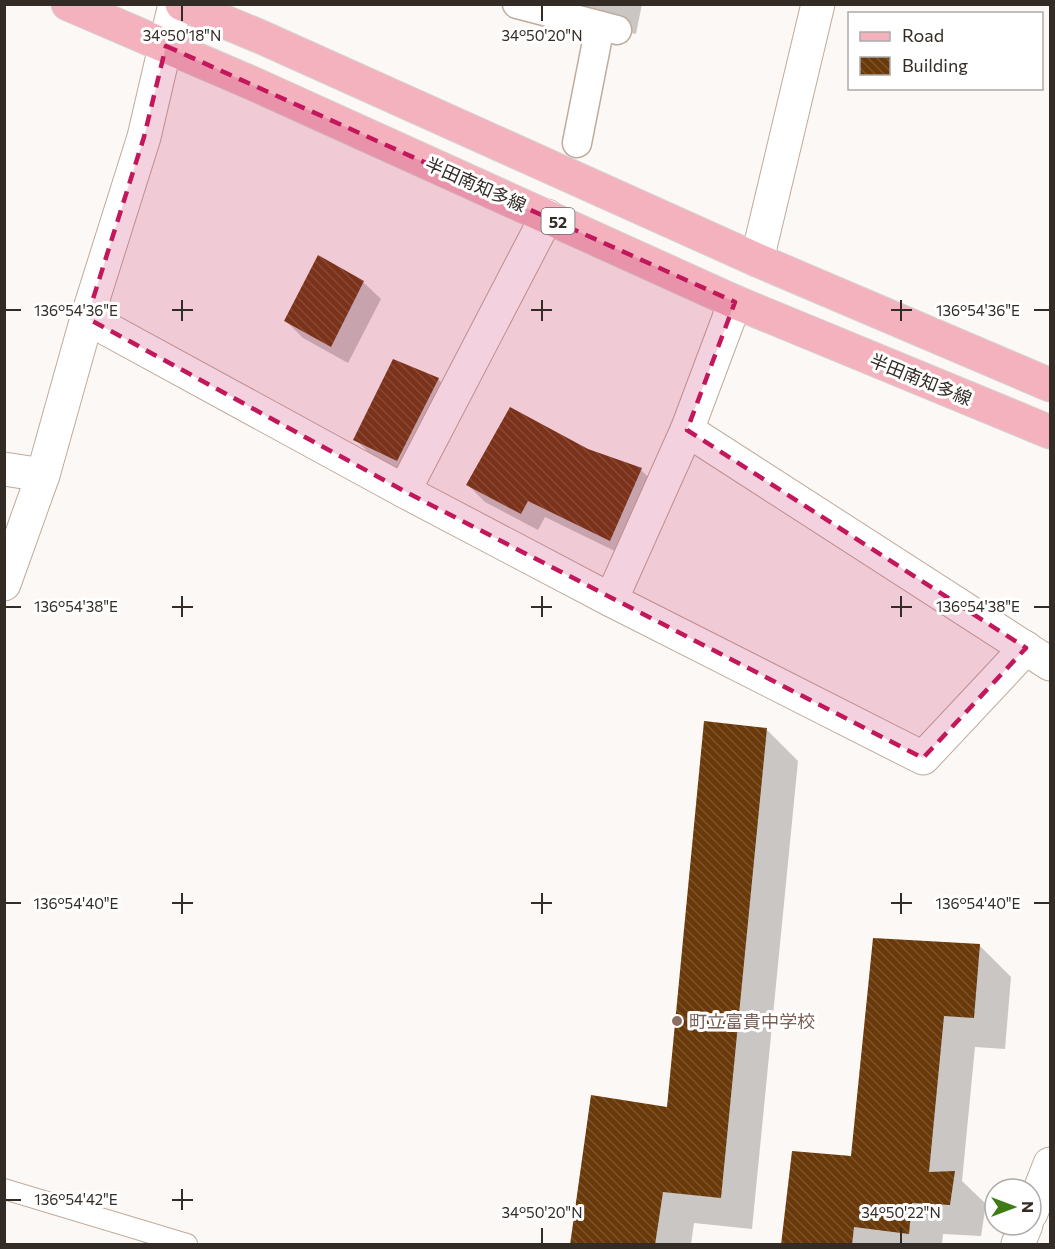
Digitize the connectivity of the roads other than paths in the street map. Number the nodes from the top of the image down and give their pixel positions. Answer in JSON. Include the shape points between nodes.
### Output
{"nodes":[{"id":1,"x":68,"y":4,"type":"edge"},
{"id":2,"x":175,"y":4,"type":"edge"},
{"id":3,"x":182,"y":4,"type":"edge"},
{"id":4,"x":517,"y":4,"type":"edge"},
{"id":5,"x":818,"y":4,"type":"edge"},
{"id":6,"x":166,"y":46,"type":"junction"},
{"id":7,"x":577,"y":143,"type":"dead end"},
{"id":8,"x":548,"y":216,"type":"junction"},
{"id":9,"x":756,"y":260,"type":"junction"},
{"id":10,"x":735,"y":302,"type":"junction"},
{"id":11,"x":87,"y":318,"type":"junction"},
{"id":12,"x":1050,"y":384,"type":"edge"},
{"id":13,"x":687,"y":430,"type":"junction"},
{"id":14,"x":1050,"y":432,"type":"edge"},
{"id":15,"x":4,"y":469,"type":"edge"},
{"id":16,"x":43,"y":475,"type":"junction"},
{"id":17,"x":404,"y":491,"type":"junction"},
{"id":18,"x":4,"y":584,"type":"edge"},
{"id":19,"x":611,"y":600,"type":"junction"},
{"id":20,"x":1038,"y":656,"type":"edge"},
{"id":21,"x":1050,"y":1164,"type":"edge"},
{"id":22,"x":1043,"y":1182,"type":"edge"},
{"id":23,"x":4,"y":1189,"type":"edge"},
{"id":24,"x":187,"y":1245,"type":"edge"}],
"edges":[{"from":1,"to":6,"type":"main road","name":"半田南知多線","number":"52"},
{"from":2,"to":6,"type":"street"},
{"from":3,"to":9,"type":"main road"},
{"from":4,"to":7,"type":"street","via":[[608,28]]},
{"from":5,"to":9,"type":"street"},
{"from":6,"to":8,"type":"main road","name":"半田南知多線","number":"52"},
{"from":6,"to":11,"type":"street","via":[[144,138]]},
{"from":8,"to":10,"type":"main road","name":"半田南知多線","number":"52"},
{"from":8,"to":17,"type":"street"},
{"from":9,"to":12,"type":"main road"},
{"from":10,"to":13,"type":"street"},
{"from":10,"to":14,"type":"main road","name":"半田南知多線","number":"52"},
{"from":11,"to":16,"type":"street"},
{"from":11,"to":17,"type":"street"},
{"from":13,"to":19,"type":"street"},
{"from":13,"to":20,"type":"street"},
{"from":15,"to":16,"type":"street"},
{"from":16,"to":18,"type":"street"},
{"from":17,"to":19,"type":"street"},
{"from":19,"to":20,"type":"street","via":[[923,758]]},
{"from":21,"to":22,"type":"street"},
{"from":23,"to":24,"type":"lane"}]}
